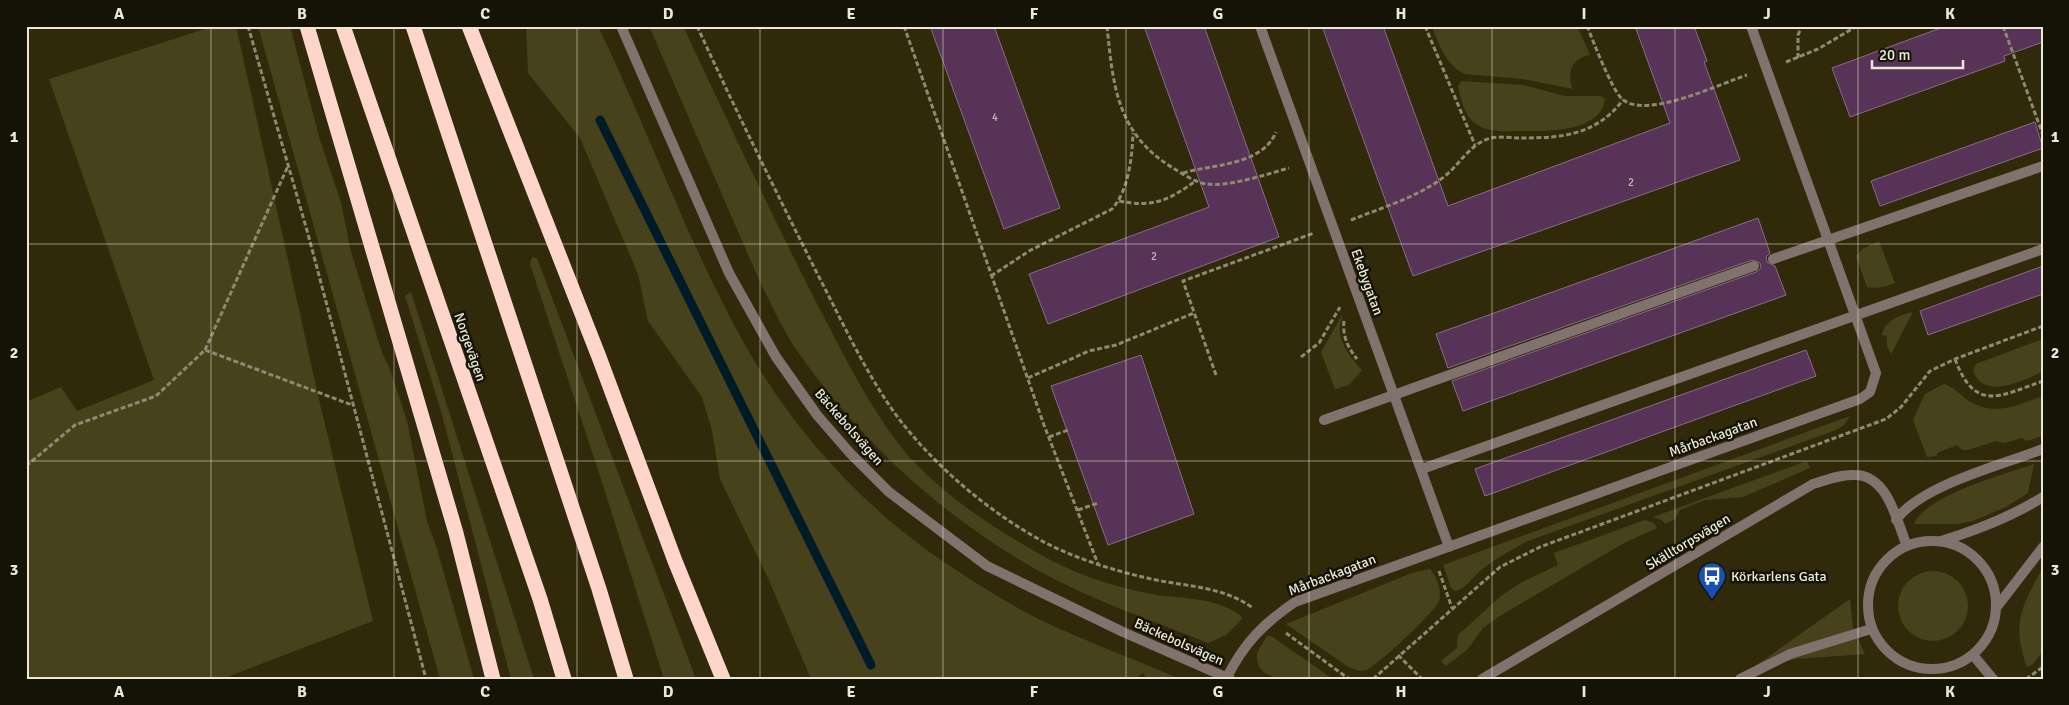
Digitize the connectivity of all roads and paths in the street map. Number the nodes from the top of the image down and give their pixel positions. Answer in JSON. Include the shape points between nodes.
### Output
{"nodes":[{"id":1,"x":248,"y":26,"type":"edge"},
{"id":2,"x":307,"y":26,"type":"edge"},
{"id":3,"x":343,"y":26,"type":"edge"},
{"id":4,"x":413,"y":26,"type":"edge"},
{"id":5,"x":469,"y":26,"type":"edge"},
{"id":6,"x":621,"y":26,"type":"edge"},
{"id":7,"x":697,"y":26,"type":"edge"},
{"id":8,"x":904,"y":26,"type":"edge"},
{"id":9,"x":1107,"y":26,"type":"edge"},
{"id":10,"x":1260,"y":26,"type":"edge"},
{"id":11,"x":1425,"y":26,"type":"edge"},
{"id":12,"x":1587,"y":26,"type":"edge"},
{"id":13,"x":1751,"y":26,"type":"edge"},
{"id":14,"x":1802,"y":26,"type":"edge"},
{"id":15,"x":1858,"y":26,"type":"edge"},
{"id":16,"x":2003,"y":26,"type":"edge"},
{"id":17,"x":1798,"y":58,"type":"junction"},
{"id":18,"x":1766,"y":69,"type":"junction"},
{"id":19,"x":1623,"y":100,"type":"junction"},
{"id":20,"x":1278,"y":128,"type":"dead end"},
{"id":21,"x":1133,"y":132,"type":"junction"},
{"id":22,"x":2043,"y":135,"type":"edge"},
{"id":23,"x":1475,"y":146,"type":"junction"},
{"id":24,"x":288,"y":166,"type":"junction"},
{"id":25,"x":2043,"y":166,"type":"edge"},
{"id":26,"x":1292,"y":167,"type":"dead end"},
{"id":27,"x":1182,"y":173,"type":"junction"},
{"id":28,"x":1197,"y":180,"type":"junction"},
{"id":29,"x":1119,"y":201,"type":"junction"},
{"id":30,"x":1332,"y":228,"type":"junction"},
{"id":31,"x":1316,"y":232,"type":"dead end"},
{"id":32,"x":1827,"y":240,"type":"junction"},
{"id":33,"x":2043,"y":249,"type":"edge"},
{"id":34,"x":1773,"y":259,"type":"dead end"},
{"id":35,"x":1754,"y":266,"type":"dead end"},
{"id":36,"x":991,"y":276,"type":"junction"},
{"id":37,"x":1342,"y":303,"type":"dead end"},
{"id":38,"x":1194,"y":313,"type":"junction"},
{"id":39,"x":1855,"y":314,"type":"junction"},
{"id":40,"x":1346,"y":316,"type":"dead end"},
{"id":41,"x":2043,"y":326,"type":"edge"},
{"id":42,"x":205,"y":350,"type":"junction"},
{"id":43,"x":1301,"y":357,"type":"dead end"},
{"id":44,"x":1955,"y":359,"type":"junction"},
{"id":45,"x":1360,"y":361,"type":"dead end"},
{"id":46,"x":1216,"y":375,"type":"dead end"},
{"id":47,"x":1028,"y":378,"type":"junction"},
{"id":48,"x":2043,"y":380,"type":"edge"},
{"id":49,"x":1393,"y":395,"type":"junction"},
{"id":50,"x":353,"y":405,"type":"junction"},
{"id":51,"x":1324,"y":420,"type":"dead end"},
{"id":52,"x":1068,"y":430,"type":"dead end"},
{"id":53,"x":1049,"y":437,"type":"junction"},
{"id":54,"x":2043,"y":449,"type":"edge"},
{"id":55,"x":26,"y":466,"type":"edge"},
{"id":56,"x":1422,"y":469,"type":"junction"},
{"id":57,"x":2043,"y":496,"type":"edge"},
{"id":58,"x":1098,"y":503,"type":"dead end"},
{"id":59,"x":1078,"y":510,"type":"junction"},
{"id":60,"x":1896,"y":520,"type":"junction"},
{"id":61,"x":1939,"y":541,"type":"junction"},
{"id":62,"x":1449,"y":546,"type":"junction"},
{"id":63,"x":1907,"y":546,"type":"junction"},
{"id":64,"x":2043,"y":547,"type":"edge"},
{"id":65,"x":1432,"y":552,"type":"junction"},
{"id":66,"x":1098,"y":565,"type":"junction"},
{"id":67,"x":1452,"y":608,"type":"junction"},
{"id":68,"x":1996,"y":608,"type":"junction"},
{"id":69,"x":1268,"y":620,"type":"junction"},
{"id":70,"x":1871,"y":629,"type":"junction"},
{"id":71,"x":1398,"y":655,"type":"junction"},
{"id":72,"x":1973,"y":655,"type":"junction"},
{"id":73,"x":2043,"y":667,"type":"edge"},
{"id":74,"x":1228,"y":678,"type":"edge"},
{"id":75,"x":426,"y":679,"type":"edge"},
{"id":76,"x":492,"y":679,"type":"edge"},
{"id":77,"x":564,"y":679,"type":"edge"},
{"id":78,"x":626,"y":679,"type":"edge"},
{"id":79,"x":723,"y":679,"type":"edge"},
{"id":80,"x":1349,"y":679,"type":"edge"},
{"id":81,"x":1373,"y":679,"type":"edge"},
{"id":82,"x":1422,"y":679,"type":"edge"},
{"id":83,"x":1482,"y":679,"type":"edge"},
{"id":84,"x":1740,"y":679,"type":"edge"},
{"id":85,"x":1993,"y":679,"type":"edge"},
{"id":86,"x":2026,"y":679,"type":"edge"}],
"edges":[{"from":1,"to":24,"type":"path"},
{"from":2,"to":76,"type":"highway","via":[[456,533]]},
{"from":3,"to":77,"type":"highway","name":"Norgevägen","via":[[540,599]]},
{"from":4,"to":78,"type":"highway"},
{"from":5,"to":79,"type":"highway"},
{"from":6,"to":74,"type":"street","name":"Bäckebolsvägen","via":[[729,273],[776,357],[817,415],[850,453],[889,492],[987,566],[1122,632]]},
{"from":7,"to":66,"type":"path","via":[[790,220],[853,342],[899,419],[941,466],[993,510],[1043,541]]},
{"from":8,"to":36,"type":"path"},
{"from":9,"to":21,"type":"path","via":[[1112,79]]},
{"from":10,"to":30,"type":"street","name":"Ekebygatan"},
{"from":11,"to":23,"type":"path"},
{"from":12,"to":19,"type":"path"},
{"from":13,"to":18,"type":"street","name":"Mårbackagatan"},
{"from":14,"to":17,"type":"path","via":[[1798,35]]},
{"from":15,"to":17,"type":"path"},
{"from":16,"to":22,"type":"path"},
{"from":17,"to":18,"type":"path"},
{"from":18,"to":19,"type":"path","via":[[1666,104],[1633,105]]},
{"from":18,"to":32,"type":"street","name":"Mårbackagatan"},
{"from":19,"to":23,"type":"path","via":[[1604,120],[1575,134],[1545,138],[1491,138]]},
{"from":20,"to":27,"type":"path","via":[[1273,140],[1256,155]]},
{"from":21,"to":27,"type":"path","via":[[1162,161]]},
{"from":21,"to":29,"type":"path","via":[[1130,163]]},
{"from":23,"to":30,"type":"path","via":[[1443,178],[1421,191]]},
{"from":24,"to":42,"type":"path"},
{"from":24,"to":50,"type":"path"},
{"from":25,"to":32,"type":"street"},
{"from":26,"to":28,"type":"path","via":[[1224,184],[1206,184]]},
{"from":27,"to":28,"type":"path"},
{"from":28,"to":29,"type":"path","via":[[1162,202],[1134,204]]},
{"from":29,"to":36,"type":"path","via":[[1112,209],[1030,251]]},
{"from":30,"to":49,"type":"street","name":"Ekebygatan"},
{"from":31,"to":38,"type":"path","via":[[1183,281]]},
{"from":32,"to":34,"type":"street"},
{"from":32,"to":39,"type":"street","name":"Mårbackagatan"},
{"from":33,"to":39,"type":"street"},
{"from":35,"to":49,"type":"street"},
{"from":36,"to":47,"type":"path"},
{"from":37,"to":43,"type":"path","via":[[1320,344]]},
{"from":38,"to":46,"type":"path"},
{"from":38,"to":47,"type":"path","via":[[1116,345],[1089,351]]},
{"from":39,"to":56,"type":"street"},
{"from":39,"to":62,"type":"street","name":"Mårbackagatan","via":[[1876,373],[1870,392],[1860,399]]},
{"from":40,"to":45,"type":"path","via":[[1343,330],[1347,343]]},
{"from":41,"to":44,"type":"path"},
{"from":42,"to":50,"type":"path"},
{"from":42,"to":55,"type":"path","via":[[156,396],[75,424]]},
{"from":44,"to":48,"type":"path","via":[[1972,391],[1988,397]]},
{"from":44,"to":67,"type":"path","via":[[1930,371],[1901,407],[1886,419],[1540,547],[1500,567]]},
{"from":47,"to":53,"type":"path"},
{"from":49,"to":51,"type":"street"},
{"from":49,"to":56,"type":"street","name":"Ekebygatan"},
{"from":50,"to":75,"type":"path"},
{"from":52,"to":53,"type":"path"},
{"from":53,"to":59,"type":"path"},
{"from":54,"to":60,"type":"street","via":[[1915,500]]},
{"from":56,"to":62,"type":"street","name":"Ekebygatan"},
{"from":57,"to":61,"type":"street","via":[[1979,530]]},
{"from":58,"to":59,"type":"path"},
{"from":59,"to":66,"type":"path"},
{"from":60,"to":63,"type":"street","name":"Skälltorpsvägen"},
{"from":60,"to":83,"type":"street","name":"Skälltorpsvägen","via":[[1880,485],[1869,477],[1856,474],[1813,484]]},
{"from":61,"to":63,"type":"street"},
{"from":61,"to":68,"type":"street","via":[[1959,547],[1977,559],[1994,587]]},
{"from":62,"to":65,"type":"street","name":"Mårbackagatan"},
{"from":63,"to":70,"type":"street","via":[[1886,560],[1872,580],[1867,604]]},
{"from":64,"to":68,"type":"street"},
{"from":65,"to":67,"type":"path"},
{"from":65,"to":69,"type":"street","name":"Mårbackagatan","via":[[1295,602]]},
{"from":66,"to":69,"type":"path","via":[[1148,578],[1210,588],[1238,598]]},
{"from":67,"to":71,"type":"path"},
{"from":68,"to":72,"type":"street","via":[[1992,629]]},
{"from":69,"to":74,"type":"street","name":"Mårbackagatan","via":[[1238,656]]},
{"from":69,"to":80,"type":"path"},
{"from":70,"to":72,"type":"street","via":[[1894,658],[1916,668],[1941,669],[1964,662]]},
{"from":70,"to":84,"type":"street","via":[[1790,654]]},
{"from":71,"to":81,"type":"path"},
{"from":71,"to":82,"type":"path"},
{"from":72,"to":85,"type":"street"},
{"from":73,"to":86,"type":"path"}]}
